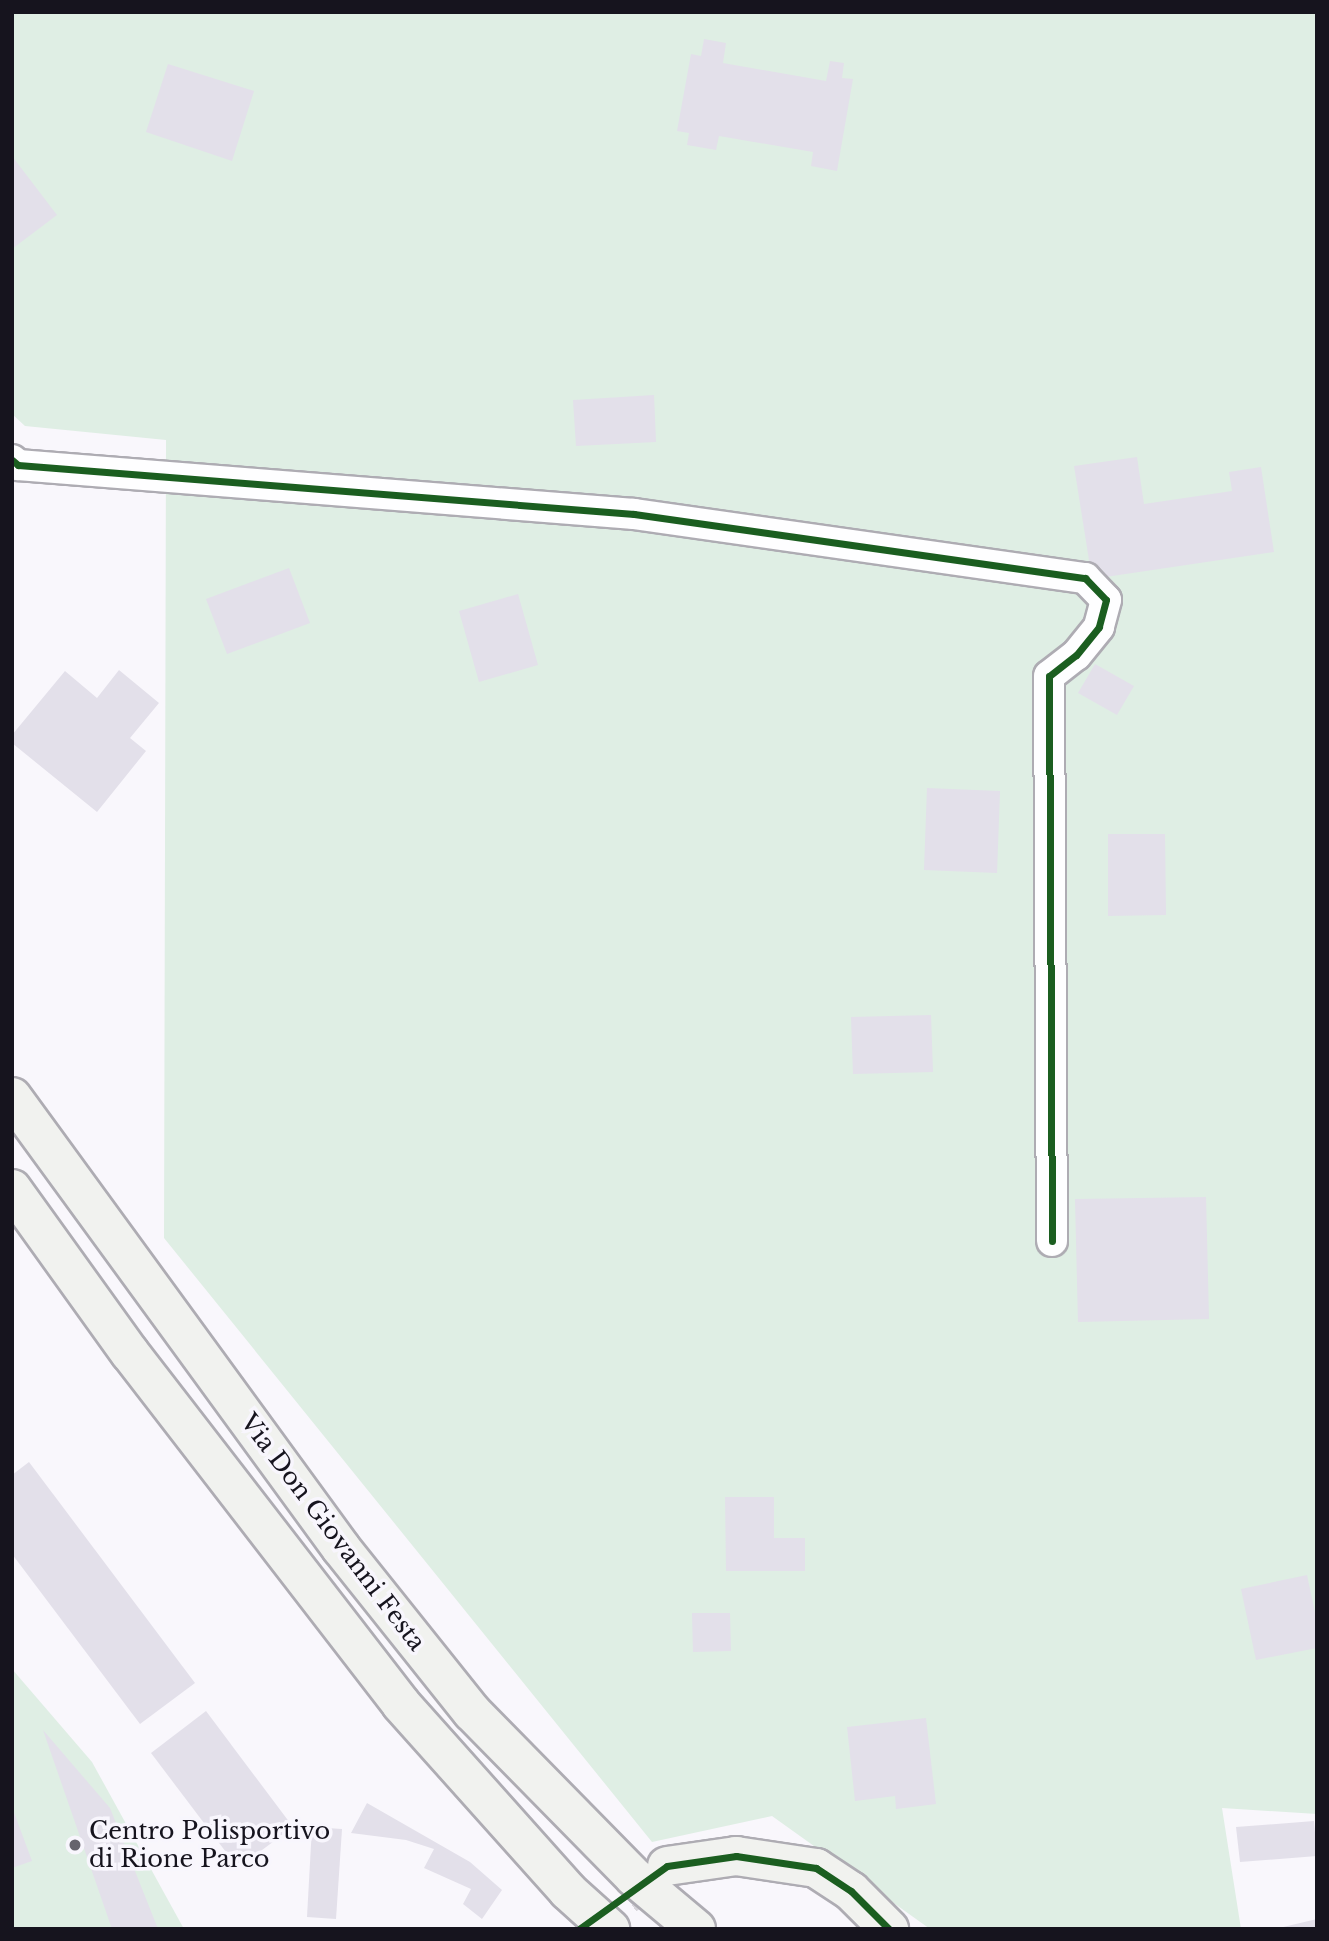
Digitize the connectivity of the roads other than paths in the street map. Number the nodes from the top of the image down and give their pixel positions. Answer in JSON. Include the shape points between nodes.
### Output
{"nodes":[{"id":1,"x":12,"y":460,"type":"edge"},
{"id":2,"x":12,"y":1097,"type":"edge"},
{"id":3,"x":12,"y":1189,"type":"edge"},
{"id":4,"x":1052,"y":1241,"type":"dead end"},
{"id":5,"x":667,"y":1866,"type":"tunnel mouth"},
{"id":6,"x":610,"y":1929,"type":"edge"},
{"id":7,"x":696,"y":1929,"type":"edge"},
{"id":8,"x":889,"y":1929,"type":"edge"}],
"edges":[{"from":1,"to":4,"type":"street","via":[[18,466],[634,514],[1085,578],[1106,600],[1098,627],[1076,654],[1049,676]]},
{"from":2,"to":7,"type":"main road","name":"Via Don Giovanni Festa","via":[[341,1548],[472,1713],[634,1877]]},
{"from":3,"to":6,"type":"main road","name":"Via Don Giovanni Festa","via":[[130,1353],[401,1704],[568,1891]]},
{"from":5,"to":8,"type":"main road","via":[[736,1856],[816,1868],[851,1891]]}]}
